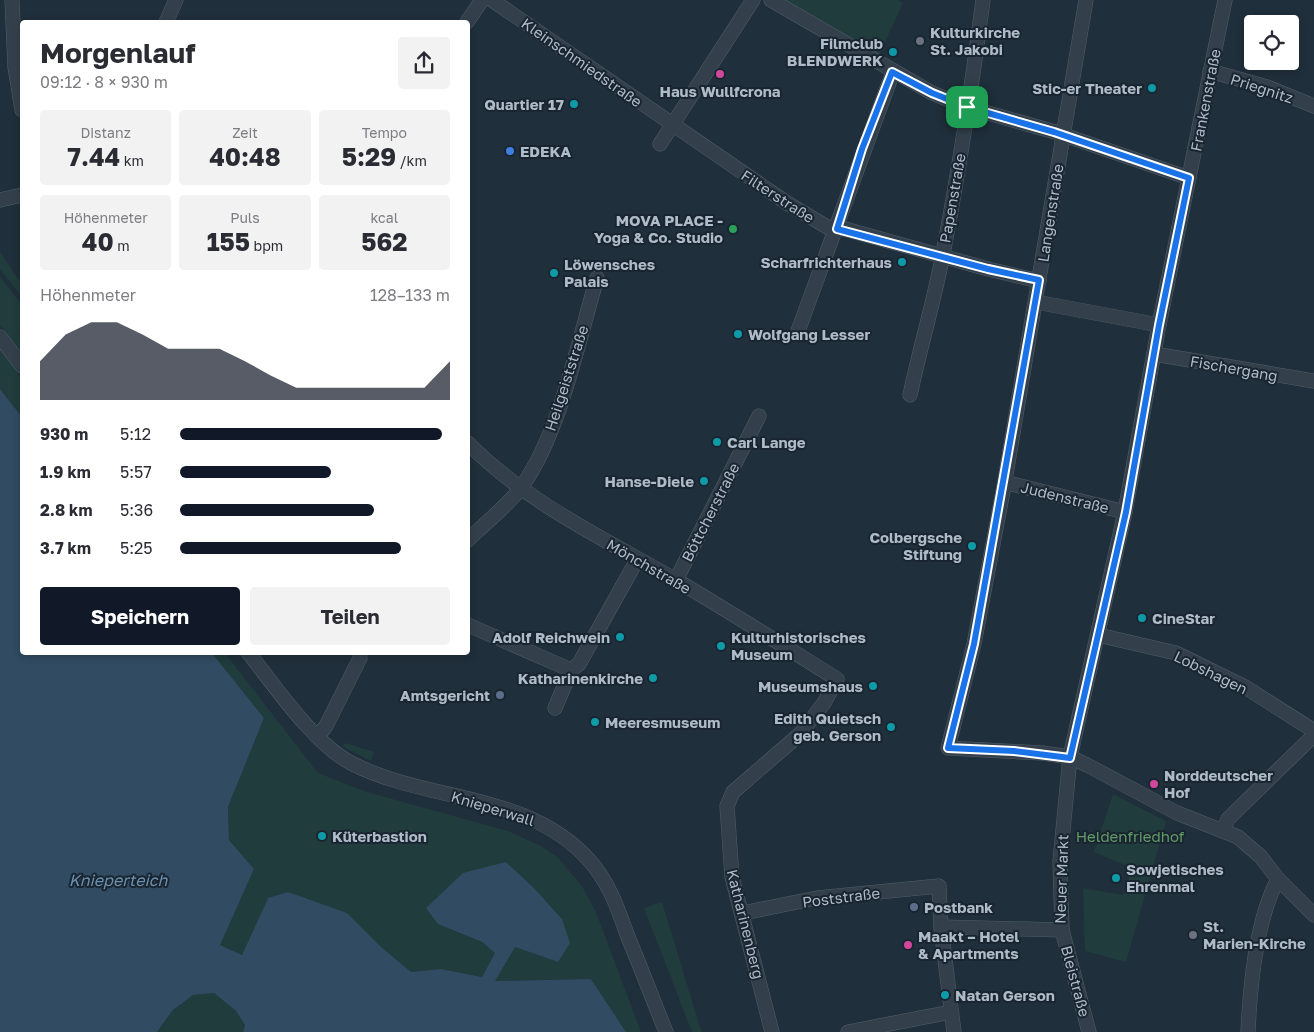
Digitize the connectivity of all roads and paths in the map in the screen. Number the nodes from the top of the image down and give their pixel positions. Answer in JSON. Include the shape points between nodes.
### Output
{"nodes":[{"id":1,"x":12,"y":0,"type":"edge"},
{"id":2,"x":176,"y":0,"type":"edge"},
{"id":3,"x":482,"y":0,"type":"edge"},
{"id":4,"x":492,"y":0,"type":"edge"},
{"id":5,"x":753,"y":0,"type":"edge"},
{"id":6,"x":771,"y":0,"type":"edge"},
{"id":7,"x":983,"y":0,"type":"edge"},
{"id":8,"x":1086,"y":0,"type":"edge"},
{"id":9,"x":1223,"y":0,"type":"edge"},
{"id":10,"x":167,"y":20,"type":"edge"},
{"id":11,"x":468,"y":20,"type":"edge"},
{"id":12,"x":892,"y":72,"type":"junction"},
{"id":13,"x":1210,"y":72,"type":"junction"},
{"id":14,"x":20,"y":98,"type":"edge"},
{"id":15,"x":1314,"y":106,"type":"edge"},
{"id":16,"x":967,"y":107,"type":"junction"},
{"id":17,"x":672,"y":125,"type":"junction"},
{"id":18,"x":1062,"y":136,"type":"junction"},
{"id":19,"x":660,"y":144,"type":"dead end"},
{"id":20,"x":1189,"y":178,"type":"junction"},
{"id":21,"x":20,"y":195,"type":"edge"},
{"id":22,"x":0,"y":200,"type":"edge"},
{"id":23,"x":837,"y":229,"type":"junction"},
{"id":24,"x":942,"y":256,"type":"junction"},
{"id":25,"x":597,"y":278,"type":"dead end"},
{"id":26,"x":1039,"y":280,"type":"junction"},
{"id":27,"x":1036,"y":302,"type":"junction"},
{"id":28,"x":1159,"y":325,"type":"junction"},
{"id":29,"x":798,"y":331,"type":"dead end"},
{"id":30,"x":0,"y":337,"type":"edge"},
{"id":31,"x":1154,"y":354,"type":"junction"},
{"id":32,"x":20,"y":363,"type":"edge"},
{"id":33,"x":1314,"y":381,"type":"edge"},
{"id":34,"x":910,"y":395,"type":"dead end"},
{"id":35,"x":759,"y":416,"type":"dead end"},
{"id":36,"x":470,"y":445,"type":"edge"},
{"id":37,"x":1004,"y":486,"type":"junction"},
{"id":38,"x":522,"y":488,"type":"junction"},
{"id":39,"x":1126,"y":512,"type":"junction"},
{"id":40,"x":470,"y":538,"type":"edge"},
{"id":41,"x":637,"y":560,"type":"junction"},
{"id":42,"x":676,"y":580,"type":"junction"},
{"id":43,"x":470,"y":626,"type":"edge"},
{"id":44,"x":1098,"y":635,"type":"junction"},
{"id":45,"x":250,"y":655,"type":"edge"},
{"id":46,"x":360,"y":658,"type":"dead end"},
{"id":47,"x":571,"y":670,"type":"junction"},
{"id":48,"x":837,"y":679,"type":"joint"},
{"id":49,"x":555,"y":708,"type":"dead end"},
{"id":50,"x":1314,"y":731,"type":"edge"},
{"id":51,"x":1314,"y":735,"type":"edge"},
{"id":52,"x":318,"y":736,"type":"junction"},
{"id":53,"x":1070,"y":758,"type":"junction"},
{"id":54,"x":1223,"y":830,"type":"junction"},
{"id":55,"x":1278,"y":879,"type":"junction"},
{"id":56,"x":743,"y":913,"type":"junction"},
{"id":57,"x":1314,"y":915,"type":"edge"},
{"id":58,"x":941,"y":927,"type":"junction"},
{"id":59,"x":1062,"y":930,"type":"junction"},
{"id":60,"x":951,"y":1012,"type":"junction"},
{"id":61,"x":666,"y":1032,"type":"edge"},
{"id":62,"x":772,"y":1032,"type":"edge"},
{"id":63,"x":848,"y":1032,"type":"edge"},
{"id":64,"x":954,"y":1032,"type":"edge"},
{"id":65,"x":1090,"y":1032,"type":"edge"},
{"id":66,"x":1248,"y":1032,"type":"edge"}],
"edges":[{"from":1,"to":14,"type":"street"},
{"from":2,"to":10,"type":"street"},
{"from":3,"to":11,"type":"street"},
{"from":4,"to":17,"type":"street","name":"Kleinschmiedstraße"},
{"from":5,"to":17,"type":"street"},
{"from":6,"to":12,"type":"street"},
{"from":7,"to":16,"type":"street","name":"Papenstraße"},
{"from":8,"to":18,"type":"street","name":"Langenstraße"},
{"from":9,"to":13,"type":"street","name":"Frankenstraße"},
{"from":12,"to":16,"type":"street"},
{"from":12,"to":23,"type":"street","via":[[862,149]]},
{"from":13,"to":15,"type":"street","name":"Priegnitz","via":[[1267,87]]},
{"from":13,"to":20,"type":"street","name":"Frankenstraße"},
{"from":16,"to":18,"type":"street"},
{"from":16,"to":24,"type":"street","name":"Papenstraße"},
{"from":17,"to":19,"type":"street"},
{"from":17,"to":23,"type":"street","name":"Filterstraße","via":[[787,203],[829,228]]},
{"from":18,"to":20,"type":"street"},
{"from":18,"to":26,"type":"street","name":"Langenstraße"},
{"from":20,"to":28,"type":"street","name":"Frankenstraße"},
{"from":21,"to":22,"type":"street"},
{"from":23,"to":24,"type":"street","name":"Filterstraße"},
{"from":23,"to":29,"type":"street"},
{"from":24,"to":26,"type":"street","name":"Filterstraße"},
{"from":24,"to":34,"type":"street","name":"Papenstraße"},
{"from":25,"to":38,"type":"street","name":"Heilgeiststraße","via":[[559,410]]},
{"from":26,"to":27,"type":"street","name":"Langenstraße"},
{"from":27,"to":28,"type":"street"},
{"from":27,"to":37,"type":"street","name":"Langenstraße"},
{"from":28,"to":31,"type":"street","name":"Frankenstraße"},
{"from":30,"to":32,"type":"street"},
{"from":31,"to":33,"type":"street","name":"Fischergang"},
{"from":31,"to":39,"type":"street","name":"Frankenstraße"},
{"from":35,"to":42,"type":"street","name":"Böttcherstraße"},
{"from":36,"to":38,"type":"street","name":"Mönchstraße"},
{"from":37,"to":39,"type":"street","name":"Judenstraße","via":[[1012,484]]},
{"from":37,"to":53,"type":"street","name":"Langenstraße","via":[[974,644],[948,748]]},
{"from":38,"to":40,"type":"street","name":"Heilgeiststraße"},
{"from":38,"to":41,"type":"street","name":"Mönchstraße"},
{"from":39,"to":44,"type":"street","name":"Frankenstraße"},
{"from":41,"to":42,"type":"street","name":"Mönchstraße"},
{"from":41,"to":47,"type":"street","via":[[579,664]]},
{"from":42,"to":48,"type":"street","name":"Mönchstraße"},
{"from":43,"to":47,"type":"street"},
{"from":44,"to":50,"type":"street","name":"Lobshagen","via":[[1176,653],[1245,687]]},
{"from":44,"to":53,"type":"street","name":"Frankenstraße"},
{"from":45,"to":52,"type":"street","name":"Knieperwall"},
{"from":46,"to":52,"type":"street"},
{"from":47,"to":49,"type":"street"},
{"from":48,"to":56,"type":"street","name":"Katharinenberg","via":[[824,703],[800,734],[733,792],[727,806],[732,877]]},
{"from":51,"to":54,"type":"street","via":[[1228,819]]},
{"from":52,"to":61,"type":"street","name":"Knieperwall","via":[[351,763],[419,786],[520,812],[569,840],[590,861],[609,888]]},
{"from":53,"to":54,"type":"street","via":[[1178,813]]},
{"from":53,"to":59,"type":"street","name":"Neuer Markt","via":[[1060,861]]},
{"from":54,"to":55,"type":"street","via":[[1261,857]]},
{"from":55,"to":57,"type":"street"},
{"from":55,"to":66,"type":"street","via":[[1268,897],[1250,987]]},
{"from":56,"to":58,"type":"street","name":"Poststraße","via":[[817,898],[939,886]]},
{"from":56,"to":62,"type":"street","name":"Katharinenberg"},
{"from":58,"to":59,"type":"street","name":"Neuer Markt"},
{"from":58,"to":60,"type":"street"},
{"from":59,"to":65,"type":"street","name":"Bleistraße"},
{"from":60,"to":63,"type":"street"},
{"from":60,"to":64,"type":"street"}]}
